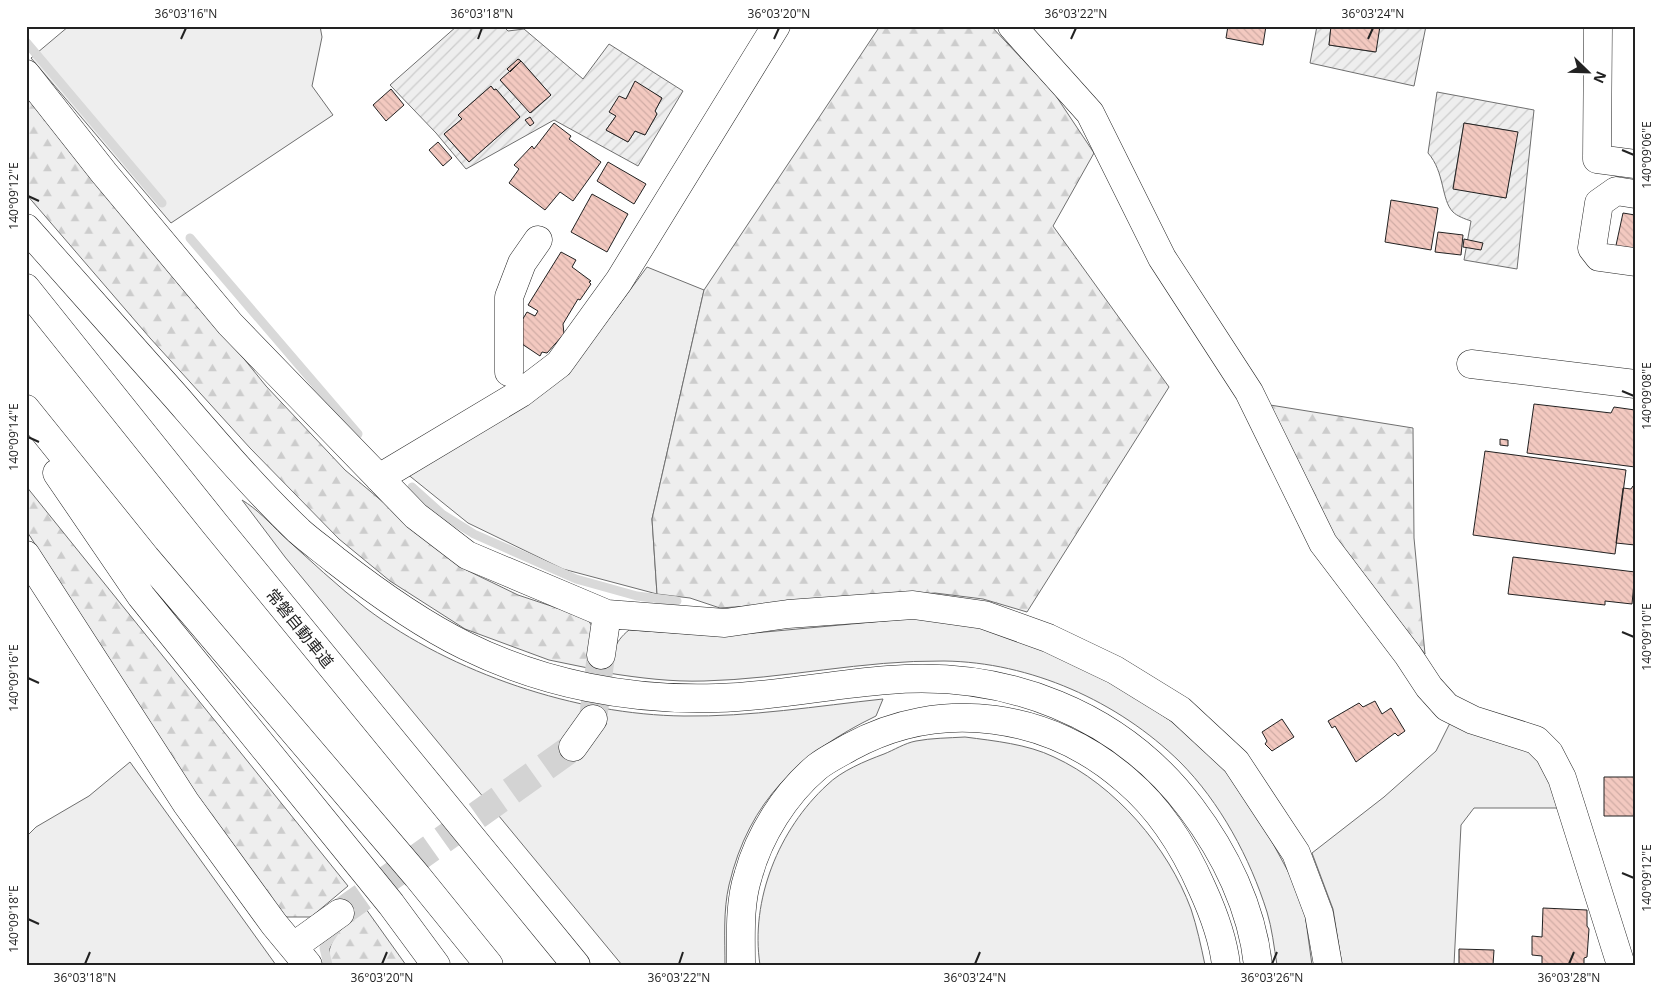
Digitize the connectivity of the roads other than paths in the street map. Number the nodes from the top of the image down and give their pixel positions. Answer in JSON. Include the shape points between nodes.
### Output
{"nodes":[{"id":1,"x":776,"y":26,"type":"edge"},
{"id":2,"x":1012,"y":26,"type":"edge"},
{"id":3,"x":1598,"y":26,"type":"edge"},
{"id":4,"x":26,"y":74,"type":"edge"},
{"id":5,"x":1635,"y":164,"type":"edge"},
{"id":6,"x":1635,"y":194,"type":"edge"},
{"id":7,"x":26,"y":228,"type":"edge"},
{"id":8,"x":538,"y":240,"type":"dead end"},
{"id":9,"x":1635,"y":262,"type":"edge"},
{"id":10,"x":26,"y":288,"type":"edge"},
{"id":11,"x":1471,"y":364,"type":"dead end"},
{"id":12,"x":509,"y":372,"type":"dead end"},
{"id":13,"x":1635,"y":384,"type":"edge"},
{"id":14,"x":26,"y":409,"type":"edge"},
{"id":15,"x":26,"y":428,"type":"edge"},
{"id":16,"x":379,"y":478,"type":"junction"},
{"id":17,"x":26,"y":555,"type":"edge"},
{"id":18,"x":607,"y":614,"type":"junction"},
{"id":19,"x":601,"y":655,"type":"tunnel mouth"},
{"id":20,"x":593,"y":720,"type":"tunnel mouth"},
{"id":21,"x":573,"y":747,"type":"tunnel mouth"},
{"id":22,"x":340,"y":913,"type":"tunnel mouth"},
{"id":23,"x":301,"y":955,"type":"edge"},
{"id":24,"x":436,"y":965,"type":"edge"},
{"id":25,"x":489,"y":965,"type":"edge"},
{"id":26,"x":576,"y":965,"type":"edge"},
{"id":27,"x":742,"y":965,"type":"edge"},
{"id":28,"x":1226,"y":965,"type":"edge"},
{"id":29,"x":1258,"y":965,"type":"edge"},
{"id":30,"x":1328,"y":965,"type":"edge"},
{"id":31,"x":1621,"y":965,"type":"edge"}],
"edges":[{"from":1,"to":16,"type":"main road","via":[[619,281],[559,364],[521,393]]},
{"from":2,"to":31,"type":"main road","via":[[1090,113],[1162,258],[1249,392],[1324,542],[1429,687],[1447,707],[1473,720],[1536,740],[1549,752],[1562,778]]},
{"from":3,"to":5,"type":"main road","via":[[1597,159]]},
{"from":4,"to":16,"type":"main road","via":[[230,324]]},
{"from":6,"to":9,"type":"main road","via":[[1616,191],[1600,203],[1592,248],[1599,257]]},
{"from":7,"to":29,"type":"main road","via":[[250,481],[302,534],[398,606],[435,629],[467,647],[526,671],[580,686],[626,694],[720,698],[927,678],[999,686],[1059,706],[1130,744],[1180,792],[1204,824],[1237,886]]},
{"from":8,"to":12,"type":"main road","via":[[522,263],[509,297]]},
{"from":10,"to":26,"type":"main road","name":"常磐自動車道"},
{"from":11,"to":13,"type":"main road"},
{"from":14,"to":25,"type":"main road","via":[[146,558]]},
{"from":15,"to":24,"type":"main road","via":[[140,596],[391,904]]},
{"from":16,"to":18,"type":"main road","via":[[416,516],[467,555]]},
{"from":17,"to":23,"type":"main road","via":[[186,803],[274,924]]},
{"from":18,"to":19,"type":"main road"},
{"from":18,"to":30,"type":"main road","via":[[725,623],[788,614],[913,605],[984,615],[1014,624],[1115,670],[1180,710],[1236,762],[1296,853],[1320,914]]},
{"from":20,"to":21,"type":"main road"},
{"from":22,"to":23,"type":"main road"},
{"from":27,"to":28,"type":"main road","via":[[743,903],[747,877],[758,847],[792,793],[818,766],[875,733],[927,719],[965,717],[1046,732],[1075,745],[1127,781],[1150,804],[1184,851],[1218,928]]}]}
